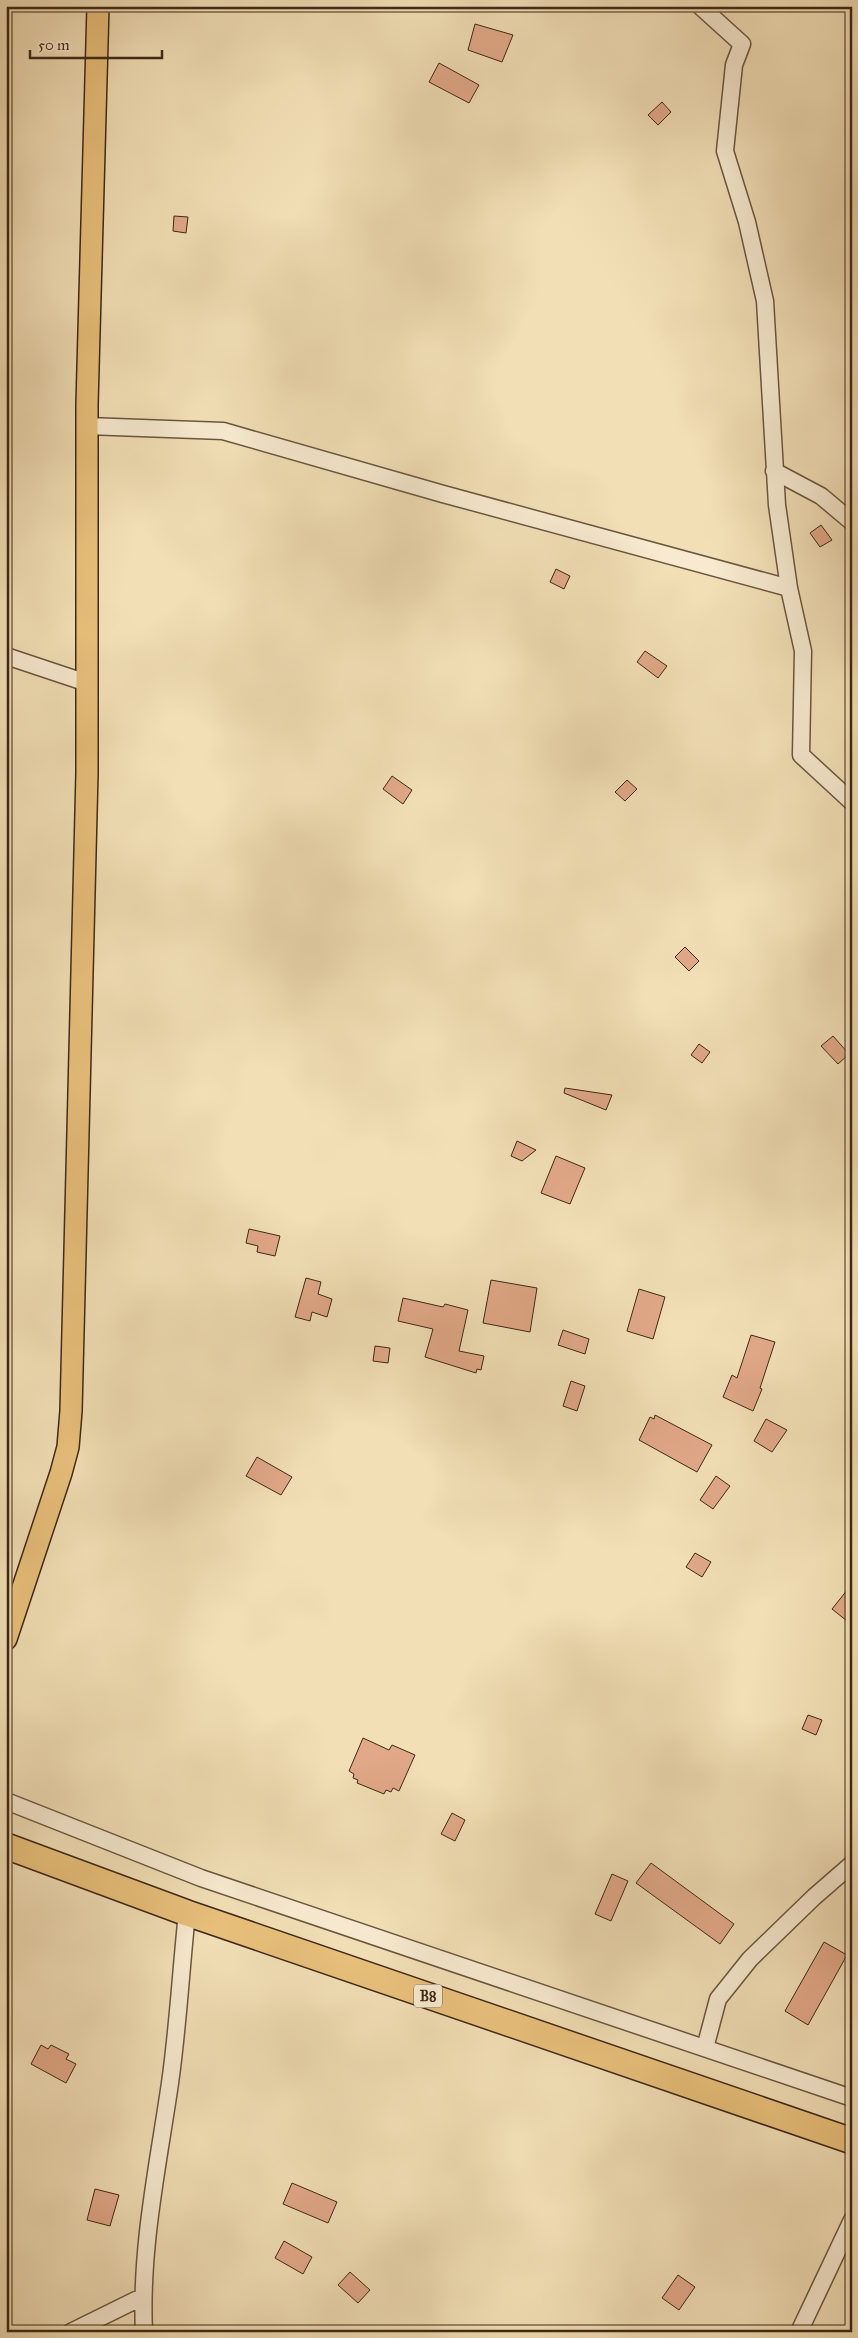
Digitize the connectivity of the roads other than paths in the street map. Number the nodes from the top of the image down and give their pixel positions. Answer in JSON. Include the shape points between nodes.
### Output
{"nodes":[{"id":1,"x":98,"y":6,"type":"edge"},
{"id":2,"x":700,"y":6,"type":"edge"},
{"id":3,"x":87,"y":426,"type":"junction"},
{"id":4,"x":774,"y":471,"type":"junction"},
{"id":5,"x":852,"y":522,"type":"edge"},
{"id":6,"x":789,"y":588,"type":"junction"},
{"id":7,"x":6,"y":656,"type":"edge"},
{"id":8,"x":87,"y":683,"type":"junction"},
{"id":9,"x":852,"y":802,"type":"edge"},
{"id":10,"x":6,"y":1640,"type":"edge"},
{"id":11,"x":6,"y":1801,"type":"edge"},
{"id":12,"x":6,"y":1846,"type":"edge"},
{"id":13,"x":852,"y":1864,"type":"edge"},
{"id":14,"x":187,"y":1913,"type":"junction"},
{"id":15,"x":705,"y":2048,"type":"junction"},
{"id":16,"x":852,"y":2098,"type":"edge"},
{"id":17,"x":852,"y":2141,"type":"edge"},
{"id":18,"x":852,"y":2220,"type":"edge"},
{"id":19,"x":142,"y":2297,"type":"junction"},
{"id":20,"x":71,"y":2332,"type":"edge"},
{"id":21,"x":144,"y":2332,"type":"edge"},
{"id":22,"x":798,"y":2332,"type":"edge"}],
"edges":[{"from":1,"to":3,"type":"main road"},
{"from":2,"to":4,"type":"street","via":[[742,44],[734,65],[725,151],[747,222],[765,301]]},
{"from":3,"to":6,"type":"street","via":[[223,431]]},
{"from":3,"to":8,"type":"main road"},
{"from":4,"to":5,"type":"street","via":[[821,496]]},
{"from":4,"to":6,"type":"street"},
{"from":6,"to":9,"type":"street","via":[[804,651],[801,755]]},
{"from":7,"to":8,"type":"street"},
{"from":8,"to":10,"type":"main road","via":[[68,1447]]},
{"from":11,"to":15,"type":"street","via":[[201,1878]]},
{"from":12,"to":14,"type":"highway","number":"B8"},
{"from":13,"to":15,"type":"street","via":[[750,1959],[718,1999]]},
{"from":14,"to":17,"type":"highway","number":"B8"},
{"from":14,"to":19,"type":"street","via":[[170,2081],[149,2218]]},
{"from":15,"to":16,"type":"street"},
{"from":18,"to":22,"type":"street"},
{"from":19,"to":20,"type":"street"},
{"from":19,"to":21,"type":"street"}]}
